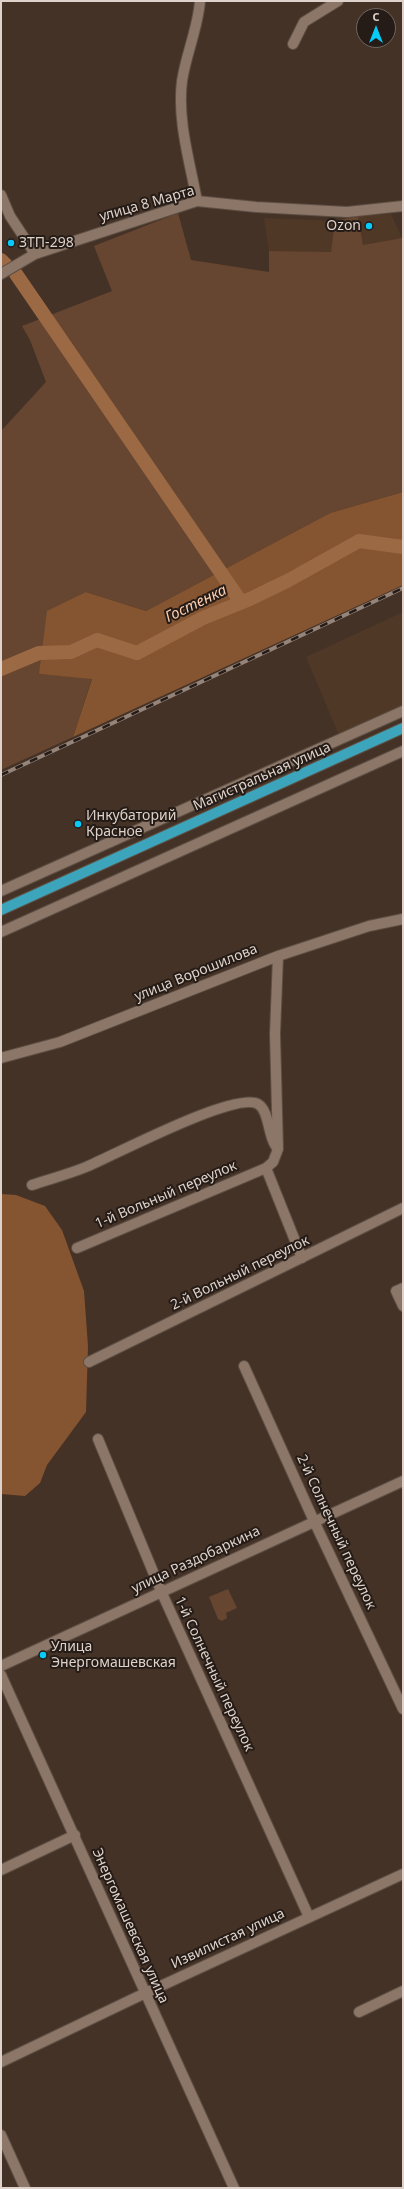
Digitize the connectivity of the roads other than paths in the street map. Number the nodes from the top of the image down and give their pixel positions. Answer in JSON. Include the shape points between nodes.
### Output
{"nodes":[{"id":1,"x":200,"y":1,"type":"edge"},
{"id":2,"x":338,"y":1,"type":"edge"},
{"id":3,"x":292,"y":44,"type":"dead end"},
{"id":4,"x":2,"y":200,"type":"edge"},
{"id":5,"x":197,"y":201,"type":"junction"},
{"id":6,"x":403,"y":206,"type":"edge"},
{"id":7,"x":35,"y":254,"type":"junction"},
{"id":8,"x":1,"y":274,"type":"edge"},
{"id":9,"x":403,"y":711,"type":"edge"},
{"id":10,"x":403,"y":728,"type":"edge"},
{"id":11,"x":403,"y":751,"type":"edge"},
{"id":12,"x":1,"y":890,"type":"edge"},
{"id":13,"x":1,"y":910,"type":"edge"},
{"id":14,"x":403,"y":919,"type":"edge"},
{"id":15,"x":1,"y":932,"type":"edge"},
{"id":16,"x":278,"y":956,"type":"junction"},
{"id":17,"x":1,"y":1058,"type":"edge"},
{"id":18,"x":278,"y":1149,"type":"junction"},
{"id":19,"x":266,"y":1168,"type":"junction"},
{"id":20,"x":32,"y":1185,"type":"dead end"},
{"id":21,"x":403,"y":1208,"type":"edge"},
{"id":22,"x":77,"y":1248,"type":"dead end"},
{"id":23,"x":302,"y":1258,"type":"junction"},
{"id":24,"x":399,"y":1289,"type":"edge"},
{"id":25,"x":403,"y":1306,"type":"edge"},
{"id":26,"x":89,"y":1362,"type":"dead end"},
{"id":27,"x":244,"y":1366,"type":"dead end"},
{"id":28,"x":98,"y":1439,"type":"dead end"},
{"id":29,"x":403,"y":1481,"type":"edge"},
{"id":30,"x":314,"y":1521,"type":"junction"},
{"id":31,"x":161,"y":1591,"type":"junction"},
{"id":32,"x":1,"y":1666,"type":"edge"},
{"id":33,"x":1,"y":1675,"type":"edge"},
{"id":34,"x":403,"y":1709,"type":"edge"},
{"id":35,"x":75,"y":1835,"type":"junction"},
{"id":36,"x":1,"y":1870,"type":"edge"},
{"id":37,"x":403,"y":1874,"type":"edge"},
{"id":38,"x":309,"y":1917,"type":"junction"},
{"id":39,"x":403,"y":1990,"type":"edge"},
{"id":40,"x":145,"y":1993,"type":"junction"},
{"id":41,"x":359,"y":2012,"type":"dead end"},
{"id":42,"x":1,"y":2062,"type":"edge"},
{"id":43,"x":1,"y":2135,"type":"edge"},
{"id":44,"x":25,"y":2188,"type":"edge"},
{"id":45,"x":234,"y":2188,"type":"edge"}],
"edges":[{"from":1,"to":5,"type":"street","via":[[199,17],[185,59],[180,102]]},
{"from":2,"to":3,"type":"street","via":[[304,22]]},
{"from":4,"to":7,"type":"street"},
{"from":5,"to":6,"type":"street","name":"улица 8 Марта","via":[[347,212]]},
{"from":5,"to":7,"type":"street","name":"улица 8 Марта"},
{"from":7,"to":8,"type":"street","name":"улица 8 Марта"},
{"from":9,"to":12,"type":"street"},
{"from":10,"to":13,"type":"main road","name":"Магистральная улица"},
{"from":11,"to":15,"type":"street"},
{"from":14,"to":16,"type":"street","name":"улица Ворошилова","via":[[369,926]]},
{"from":16,"to":17,"type":"street","name":"улица Ворошилова","via":[[60,1042]]},
{"from":16,"to":18,"type":"street","via":[[275,1034]]},
{"from":18,"to":19,"type":"street","via":[[273,1162]]},
{"from":18,"to":20,"type":"street","via":[[272,1143],[264,1108],[256,1103],[238,1102],[191,1119],[86,1167]]},
{"from":19,"to":22,"type":"street","name":"1-й Вольный переулок"},
{"from":19,"to":23,"type":"street"},
{"from":21,"to":23,"type":"street","name":"2-й Вольный переулок"},
{"from":23,"to":26,"type":"street","name":"2-й Вольный переулок"},
{"from":24,"to":25,"type":"street"},
{"from":27,"to":30,"type":"street","name":"2-й Солнечный переулок"},
{"from":28,"to":31,"type":"street","name":"1-й Солнечный переулок"},
{"from":29,"to":30,"type":"street","name":"улица Раздобаркина"},
{"from":30,"to":31,"type":"street","name":"улица Раздобаркина"},
{"from":30,"to":34,"type":"street","name":"2-й Солнечный переулок"},
{"from":31,"to":32,"type":"street","name":"улица Раздобаркина"},
{"from":31,"to":38,"type":"street","name":"1-й Солнечный переулок"},
{"from":33,"to":35,"type":"street","name":"Энергомашевская улица"},
{"from":35,"to":36,"type":"street"},
{"from":35,"to":40,"type":"street","name":"Энергомашевская улица"},
{"from":37,"to":38,"type":"street","name":"Извилистая улица"},
{"from":38,"to":40,"type":"street","name":"Извилистая улица"},
{"from":39,"to":41,"type":"street"},
{"from":40,"to":42,"type":"street","name":"Извилистая улица"},
{"from":40,"to":45,"type":"street","name":"Энергомашевская улица"},
{"from":43,"to":44,"type":"street"}]}
